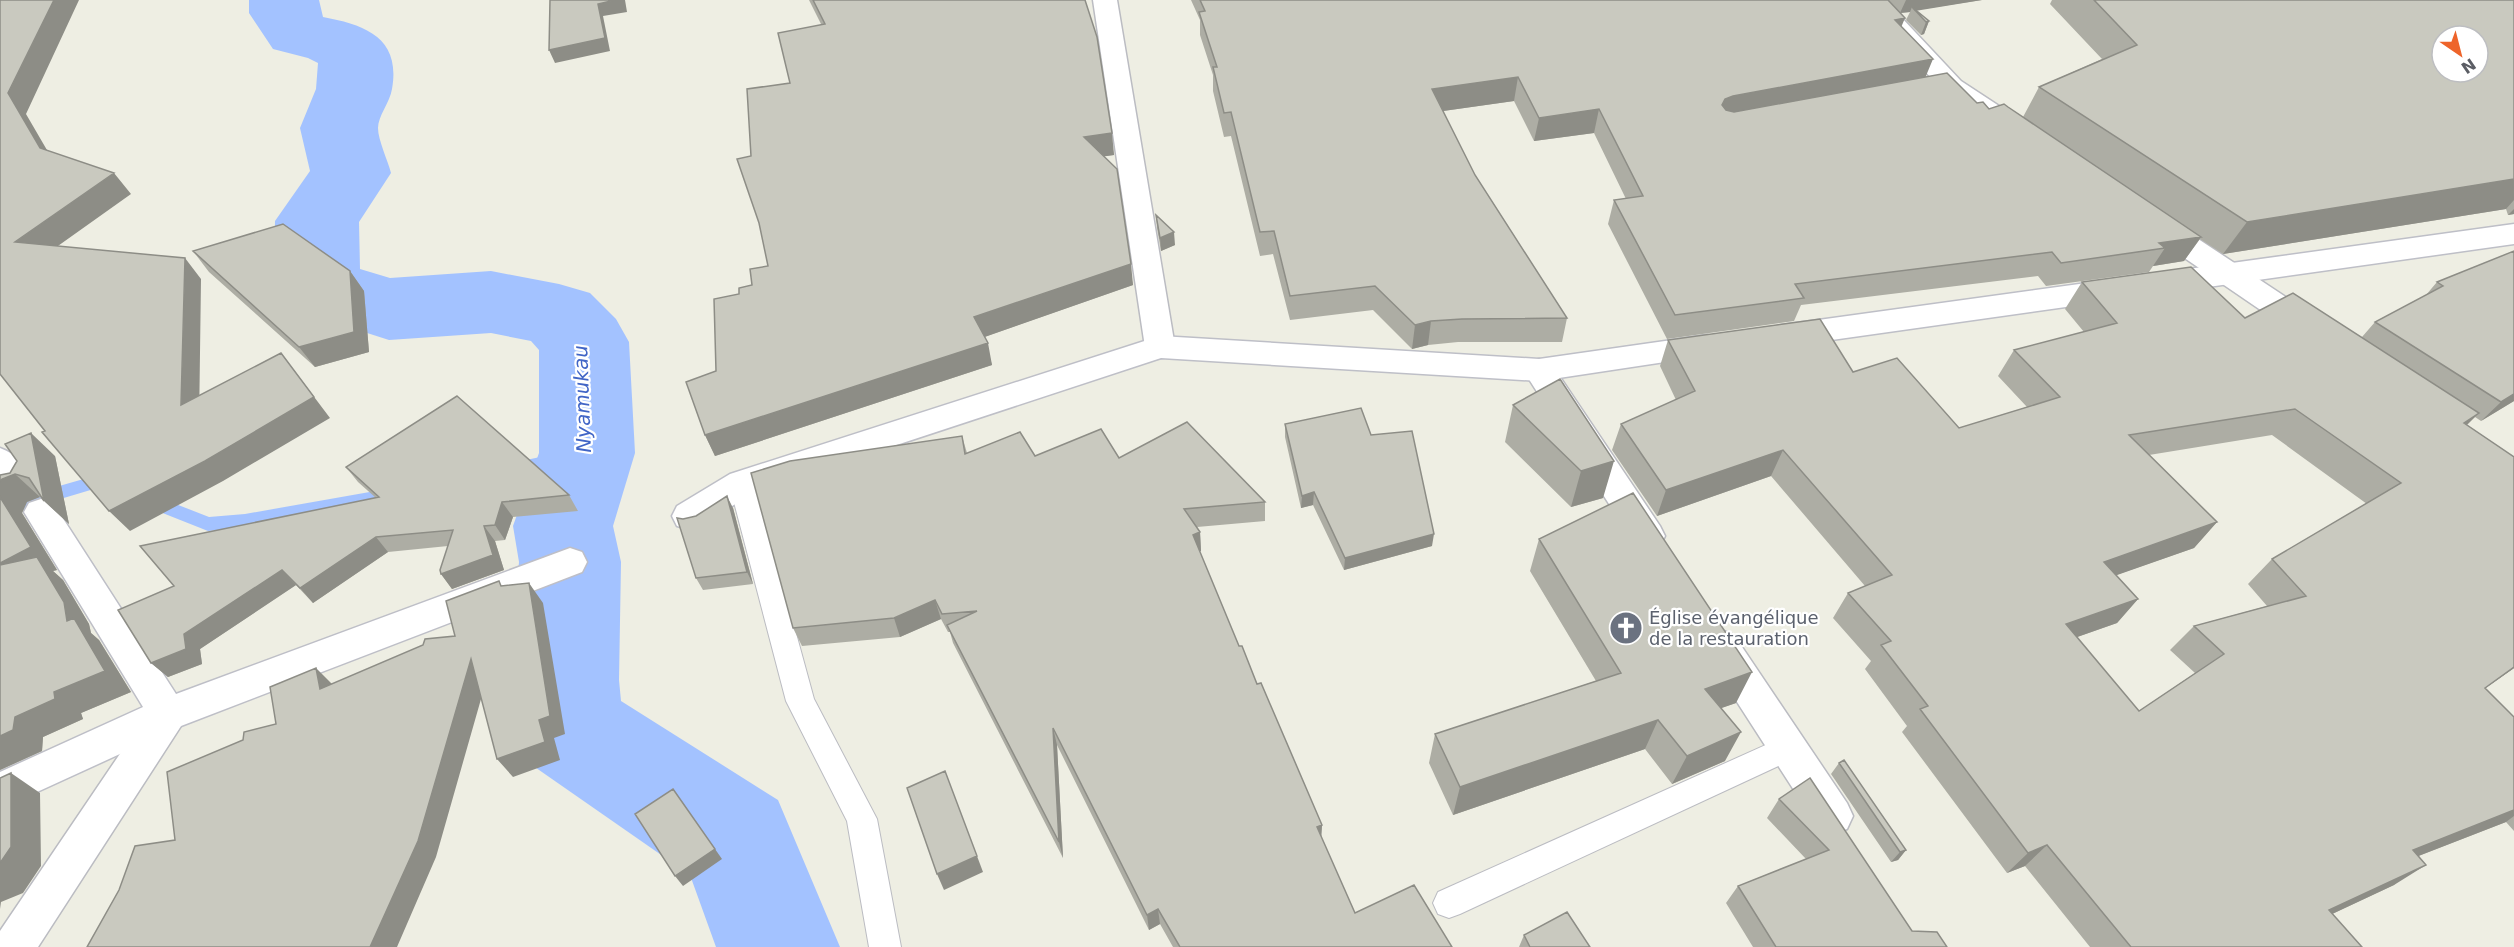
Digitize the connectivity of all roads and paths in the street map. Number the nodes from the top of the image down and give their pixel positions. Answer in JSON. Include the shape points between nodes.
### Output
{"nodes":[{"id":1,"x":1105,"y":0,"type":"edge"},
{"id":2,"x":1872,"y":0,"type":"edge"},
{"id":3,"x":2031,"y":140,"type":"edge"},
{"id":4,"x":2130,"y":207,"type":"edge"},
{"id":5,"x":2514,"y":234,"type":"edge"},
{"id":6,"x":2228,"y":274,"type":"junction"},
{"id":7,"x":2336,"y":345,"type":"edge"},
{"id":8,"x":1160,"y":347,"type":"junction"},
{"id":9,"x":1539,"y":370,"type":"junction"},
{"id":10,"x":0,"y":461,"type":"edge"},
{"id":11,"x":742,"y":483,"type":"junction"},
{"id":12,"x":689,"y":516,"type":"edge"},
{"id":13,"x":1664,"y":559,"type":"edge"},
{"id":14,"x":570,"y":562,"type":"dead end"},
{"id":15,"x":1703,"y":618,"type":"edge"},
{"id":16,"x":168,"y":714,"type":"junction"},
{"id":17,"x":1788,"y":748,"type":"junction"},
{"id":18,"x":0,"y":791,"type":"edge"},
{"id":19,"x":1854,"y":848,"type":"edge"},
{"id":20,"x":1449,"y":903,"type":"dead end"},
{"id":21,"x":14,"y":947,"type":"edge"},
{"id":22,"x":885,"y":947,"type":"edge"}],
"edges":[{"from":1,"to":8,"type":"street"},
{"from":2,"to":3,"type":"street","via":[[1941,88]]},
{"from":4,"to":6,"type":"street"},
{"from":5,"to":6,"type":"street"},
{"from":6,"to":7,"type":"street"},
{"from":6,"to":9,"type":"street"},
{"from":8,"to":9,"type":"street"},
{"from":8,"to":11,"type":"street"},
{"from":9,"to":13,"type":"street"},
{"from":10,"to":16,"type":"street","via":[[32,499]]},
{"from":11,"to":12,"type":"street"},
{"from":11,"to":22,"type":"lane","via":[[800,701],[862,819]]},
{"from":14,"to":16,"type":"street"},
{"from":15,"to":17,"type":"street"},
{"from":16,"to":18,"type":"street"},
{"from":16,"to":21,"type":"street"},
{"from":17,"to":19,"type":"street"},
{"from":17,"to":20,"type":"lane"}]}
